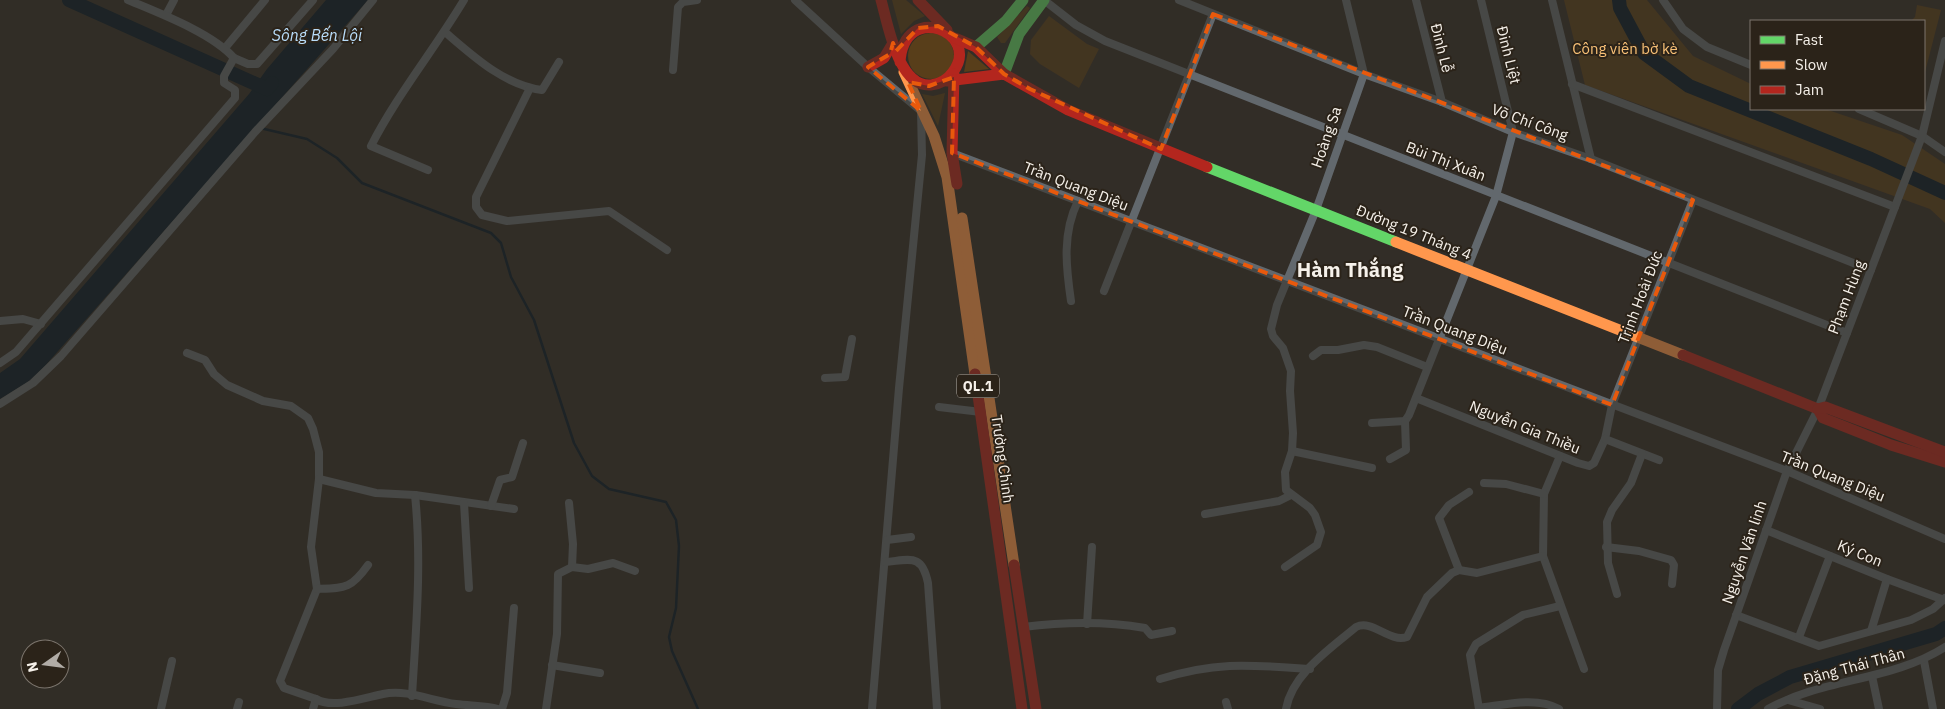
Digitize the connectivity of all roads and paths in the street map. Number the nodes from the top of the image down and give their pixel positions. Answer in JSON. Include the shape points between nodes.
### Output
{"nodes":[{"id":1,"x":128,"y":0,"type":"edge"},
{"id":2,"x":174,"y":0,"type":"edge"},
{"id":3,"x":265,"y":0,"type":"edge"},
{"id":4,"x":313,"y":0,"type":"edge"},
{"id":5,"x":373,"y":0,"type":"edge"},
{"id":6,"x":464,"y":0,"type":"edge"},
{"id":7,"x":696,"y":0,"type":"edge"},
{"id":8,"x":795,"y":0,"type":"edge"},
{"id":9,"x":880,"y":0,"type":"edge"},
{"id":10,"x":918,"y":0,"type":"edge"},
{"id":11,"x":1023,"y":0,"type":"edge"},
{"id":12,"x":1044,"y":0,"type":"edge"},
{"id":13,"x":1179,"y":0,"type":"edge"},
{"id":14,"x":1346,"y":0,"type":"edge"},
{"id":15,"x":1416,"y":0,"type":"edge"},
{"id":16,"x":1481,"y":0,"type":"edge"},
{"id":17,"x":1552,"y":0,"type":"edge"},
{"id":18,"x":1662,"y":0,"type":"edge"},
{"id":19,"x":1213,"y":14,"type":"junction"},
{"id":20,"x":166,"y":16,"type":"junction"},
{"id":21,"x":445,"y":32,"type":"junction"},
{"id":22,"x":951,"y":34,"type":"junction"},
{"id":23,"x":1945,"y":40,"type":"edge"},
{"id":24,"x":893,"y":43,"type":"junction"},
{"id":25,"x":976,"y":47,"type":"junction"},
{"id":26,"x":225,"y":48,"type":"junction"},
{"id":27,"x":232,"y":61,"type":"junction"},
{"id":28,"x":559,"y":62,"type":"dead end"},
{"id":29,"x":1750,"y":65,"type":"edge"},
{"id":30,"x":868,"y":67,"type":"junction"},
{"id":31,"x":902,"y":67,"type":"junction"},
{"id":32,"x":673,"y":70,"type":"dead end"},
{"id":33,"x":1004,"y":74,"type":"junction"},
{"id":34,"x":1364,"y":74,"type":"junction"},
{"id":35,"x":1188,"y":75,"type":"junction"},
{"id":36,"x":952,"y":78,"type":"junction"},
{"id":37,"x":1572,"y":84,"type":"junction"},
{"id":38,"x":530,"y":88,"type":"junction"},
{"id":39,"x":1442,"y":102,"type":"junction"},
{"id":40,"x":1862,"y":110,"type":"edge"},
{"id":41,"x":921,"y":111,"type":"junction"},
{"id":42,"x":1513,"y":132,"type":"junction"},
{"id":43,"x":1341,"y":135,"type":"junction"},
{"id":44,"x":1922,"y":136,"type":"junction"},
{"id":45,"x":1161,"y":150,"type":"junction"},
{"id":46,"x":1945,"y":152,"type":"edge"},
{"id":47,"x":952,"y":153,"type":"junction"},
{"id":48,"x":1591,"y":159,"type":"junction"},
{"id":49,"x":428,"y":170,"type":"dead end"},
{"id":50,"x":1496,"y":196,"type":"junction"},
{"id":51,"x":1693,"y":200,"type":"junction"},
{"id":52,"x":1078,"y":201,"type":"junction"},
{"id":53,"x":1895,"y":207,"type":"junction"},
{"id":54,"x":1316,"y":210,"type":"junction"},
{"id":55,"x":1131,"y":221,"type":"junction"},
{"id":56,"x":667,"y":250,"type":"dead end"},
{"id":57,"x":1668,"y":263,"type":"junction"},
{"id":58,"x":1467,"y":269,"type":"junction"},
{"id":59,"x":1871,"y":270,"type":"junction"},
{"id":60,"x":1286,"y":280,"type":"junction"},
{"id":61,"x":1104,"y":290,"type":"dead end"},
{"id":62,"x":1071,"y":301,"type":"dead end"},
{"id":63,"x":0,"y":321,"type":"edge"},
{"id":64,"x":40,"y":324,"type":"junction"},
{"id":65,"x":1847,"y":333,"type":"junction"},
{"id":66,"x":1640,"y":337,"type":"junction"},
{"id":67,"x":1438,"y":338,"type":"junction"},
{"id":68,"x":852,"y":339,"type":"dead end"},
{"id":69,"x":187,"y":353,"type":"dead end"},
{"id":70,"x":1313,"y":356,"type":"dead end"},
{"id":71,"x":0,"y":363,"type":"edge"},
{"id":72,"x":1427,"y":367,"type":"junction"},
{"id":73,"x":826,"y":378,"type":"dead end"},
{"id":74,"x":1416,"y":398,"type":"junction"},
{"id":75,"x":0,"y":404,"type":"edge"},
{"id":76,"x":1612,"y":405,"type":"junction"},
{"id":77,"x":939,"y":406,"type":"dead end"},
{"id":78,"x":1818,"y":409,"type":"junction"},
{"id":79,"x":981,"y":412,"type":"junction"},
{"id":80,"x":1405,"y":421,"type":"junction"},
{"id":81,"x":1372,"y":423,"type":"dead end"},
{"id":82,"x":1604,"y":439,"type":"junction"},
{"id":83,"x":523,"y":443,"type":"dead end"},
{"id":84,"x":1292,"y":451,"type":"junction"},
{"id":85,"x":1945,"y":452,"type":"edge"},
{"id":86,"x":1642,"y":454,"type":"junction"},
{"id":87,"x":1560,"y":456,"type":"junction"},
{"id":88,"x":1390,"y":459,"type":"dead end"},
{"id":89,"x":1659,"y":460,"type":"dead end"},
{"id":90,"x":1945,"y":462,"type":"edge"},
{"id":91,"x":1372,"y":468,"type":"dead end"},
{"id":92,"x":1787,"y":471,"type":"junction"},
{"id":93,"x":319,"y":479,"type":"junction"},
{"id":94,"x":1484,"y":483,"type":"dead end"},
{"id":95,"x":1469,"y":492,"type":"dead end"},
{"id":96,"x":1544,"y":494,"type":"junction"},
{"id":97,"x":415,"y":495,"type":"junction"},
{"id":98,"x":1291,"y":495,"type":"junction"},
{"id":99,"x":464,"y":503,"type":"junction"},
{"id":100,"x":569,"y":503,"type":"dead end"},
{"id":101,"x":491,"y":506,"type":"junction"},
{"id":102,"x":514,"y":509,"type":"dead end"},
{"id":103,"x":1205,"y":514,"type":"dead end"},
{"id":104,"x":1766,"y":530,"type":"junction"},
{"id":105,"x":911,"y":537,"type":"dead end"},
{"id":106,"x":1945,"y":539,"type":"edge"},
{"id":107,"x":887,"y":540,"type":"junction"},
{"id":108,"x":1092,"y":547,"type":"dead end"},
{"id":109,"x":1606,"y":547,"type":"junction"},
{"id":110,"x":1544,"y":556,"type":"junction"},
{"id":111,"x":1830,"y":556,"type":"junction"},
{"id":112,"x":885,"y":562,"type":"junction"},
{"id":113,"x":368,"y":565,"type":"dead end"},
{"id":114,"x":572,"y":567,"type":"junction"},
{"id":115,"x":1285,"y":568,"type":"dead end"},
{"id":116,"x":1459,"y":570,"type":"junction"},
{"id":117,"x":636,"y":571,"type":"dead end"},
{"id":118,"x":1887,"y":579,"type":"junction"},
{"id":119,"x":1672,"y":584,"type":"dead end"},
{"id":120,"x":469,"y":588,"type":"dead end"},
{"id":121,"x":317,"y":589,"type":"junction"},
{"id":122,"x":1616,"y":594,"type":"dead end"},
{"id":123,"x":1944,"y":599,"type":"edge"},
{"id":124,"x":1560,"y":606,"type":"junction"},
{"id":125,"x":514,"y":608,"type":"dead end"},
{"id":126,"x":1736,"y":615,"type":"junction"},
{"id":127,"x":1087,"y":624,"type":"junction"},
{"id":128,"x":1023,"y":627,"type":"junction"},
{"id":129,"x":1172,"y":631,"type":"dead end"},
{"id":130,"x":1871,"y":631,"type":"junction"},
{"id":131,"x":1799,"y":637,"type":"junction"},
{"id":132,"x":1945,"y":647,"type":"edge"},
{"id":133,"x":172,"y":661,"type":"dead end"},
{"id":134,"x":1924,"y":661,"type":"junction"},
{"id":135,"x":552,"y":665,"type":"junction"},
{"id":136,"x":1310,"y":669,"type":"junction"},
{"id":137,"x":1584,"y":669,"type":"dead end"},
{"id":138,"x":600,"y":672,"type":"dead end"},
{"id":139,"x":1872,"y":676,"type":"junction"},
{"id":140,"x":1160,"y":679,"type":"dead end"},
{"id":141,"x":412,"y":696,"type":"junction"},
{"id":142,"x":316,"y":699,"type":"junction"},
{"id":143,"x":1787,"y":699,"type":"junction"},
{"id":144,"x":1479,"y":708,"type":"edge"},
{"id":145,"x":161,"y":709,"type":"edge"},
{"id":146,"x":313,"y":709,"type":"edge"},
{"id":147,"x":498,"y":709,"type":"edge"},
{"id":148,"x":502,"y":709,"type":"edge"},
{"id":149,"x":546,"y":709,"type":"edge"},
{"id":150,"x":872,"y":709,"type":"edge"},
{"id":151,"x":937,"y":709,"type":"edge"},
{"id":152,"x":1022,"y":709,"type":"edge"},
{"id":153,"x":1036,"y":709,"type":"edge"},
{"id":154,"x":1286,"y":709,"type":"edge"},
{"id":155,"x":1559,"y":709,"type":"edge"},
{"id":156,"x":1717,"y":709,"type":"edge"},
{"id":157,"x":1768,"y":709,"type":"edge"},
{"id":158,"x":1820,"y":709,"type":"edge"},
{"id":159,"x":1879,"y":709,"type":"edge"},
{"id":160,"x":1933,"y":709,"type":"edge"}],
"edges":[{"from":1,"to":20,"type":"street"},
{"from":2,"to":20,"type":"street"},
{"from":3,"to":26,"type":"street"},
{"from":4,"to":27,"type":"street","via":[[257,64]]},
{"from":5,"to":75,"type":"street","via":[[61,356],[34,382]]},
{"from":6,"to":21,"type":"street"},
{"from":7,"to":32,"type":"street","via":[[683,2],[678,7]]},
{"from":8,"to":30,"type":"street"},
{"from":9,"to":24,"type":"main road","number":"QL.1"},
{"from":10,"to":22,"type":"main road"},
{"from":11,"to":25,"type":"main road","via":[[1006,21]]},
{"from":12,"to":33,"type":"main road","via":[[1012,44]]},
{"from":12,"to":35,"type":"street","name":"Bùi Thị Xuân","via":[[1085,31]]},
{"from":13,"to":19,"type":"street","name":"Võ Chí Công"},
{"from":14,"to":34,"type":"street"},
{"from":15,"to":39,"type":"street","name":"Đinh Lễ"},
{"from":16,"to":42,"type":"street","name":"Đinh Liệt"},
{"from":17,"to":37,"type":"street"},
{"from":18,"to":29,"type":"street","via":[[1683,29],[1707,47]]},
{"from":19,"to":34,"type":"street","name":"Võ Chí Công"},
{"from":19,"to":35,"type":"street"},
{"from":20,"to":26,"type":"street"},
{"from":21,"to":38,"type":"street","via":[[500,74]]},
{"from":21,"to":49,"type":"street","via":[[392,107],[370,146]]},
{"from":22,"to":25,"type":"main road","name":"Đường 19 Tháng 4"},
{"from":22,"to":31,"type":"main road","via":[[938,26],[928,25],[913,30],[903,42]]},
{"from":22,"to":36,"type":"main road","number":"QL.1","via":[[960,56]]},
{"from":23,"to":44,"type":"street"},
{"from":24,"to":30,"type":"main road","via":[[890,54]]},
{"from":24,"to":31,"type":"main road","number":"QL.1"},
{"from":25,"to":33,"type":"main road","name":"Đường 19 Tháng 4"},
{"from":26,"to":27,"type":"street"},
{"from":27,"to":64,"type":"street","via":[[224,83],[235,90],[235,98]]},
{"from":28,"to":38,"type":"street","via":[[542,90]]},
{"from":30,"to":41,"type":"street"},
{"from":31,"to":36,"type":"main road","via":[[919,84],[929,86]]},
{"from":31,"to":41,"type":"main road","name":"Trường Chinh","number":"QL.1"},
{"from":33,"to":36,"type":"main road"},
{"from":33,"to":45,"type":"main road","name":"Đường 19 Tháng 4","via":[[1068,110]]},
{"from":34,"to":39,"type":"street","name":"Võ Chí Công"},
{"from":34,"to":43,"type":"street","name":"Hoàng Sa"},
{"from":35,"to":43,"type":"street","name":"Bùi Thị Xuân"},
{"from":35,"to":45,"type":"street"},
{"from":36,"to":47,"type":"main road","name":"Trường Chinh","number":"QL.1"},
{"from":37,"to":48,"type":"street"},
{"from":37,"to":53,"type":"street"},
{"from":38,"to":56,"type":"street","via":[[476,197],[476,206],[482,215],[507,221],[609,212]]},
{"from":39,"to":42,"type":"street","name":"Võ Chí Công"},
{"from":40,"to":44,"type":"street"},
{"from":41,"to":79,"type":"main road","name":"Trường Chinh","number":"QL.1","via":[[936,137],[947,177]]},
{"from":41,"to":107,"type":"street","via":[[922,155]]},
{"from":42,"to":48,"type":"street","name":"Võ Chí Công"},
{"from":42,"to":50,"type":"street","name":"Đinh Liệt"},
{"from":43,"to":50,"type":"street","name":"Bùi Thị Xuân"},
{"from":43,"to":54,"type":"street","name":"Hoàng Sa"},
{"from":44,"to":46,"type":"street"},
{"from":44,"to":53,"type":"street","name":"Phạm Hùng"},
{"from":45,"to":54,"type":"main road","name":"Đường 19 Tháng 4"},
{"from":45,"to":55,"type":"street"},
{"from":47,"to":52,"type":"street","name":"Trần Quang Diệu"},
{"from":47,"to":128,"type":"main road","name":"Trường Chinh","number":"QL.1"},
{"from":48,"to":51,"type":"street","name":"Võ Chí Công"},
{"from":50,"to":57,"type":"street","name":"Bùi Thị Xuân"},
{"from":50,"to":58,"type":"street","name":"Đinh Liệt"},
{"from":51,"to":57,"type":"street","name":"Trịnh Hoài Đức"},
{"from":51,"to":59,"type":"street","name":"Võ Chí Công"},
{"from":52,"to":55,"type":"street","name":"Trần Quang Diệu"},
{"from":52,"to":62,"type":"street","via":[[1067,239]]},
{"from":53,"to":59,"type":"street","name":"Phạm Hùng"},
{"from":54,"to":58,"type":"main road","name":"Đường 19 Tháng 4"},
{"from":54,"to":60,"type":"street","name":"Hoàng Sa"},
{"from":55,"to":60,"type":"street","name":"Trần Quang Diệu"},
{"from":55,"to":61,"type":"street"},
{"from":57,"to":65,"type":"street","name":"Bùi Thị Xuân"},
{"from":57,"to":66,"type":"street","name":"Trịnh Hoài Đức"},
{"from":58,"to":66,"type":"main road","name":"Đường 19 Tháng 4"},
{"from":58,"to":67,"type":"street","name":"Đinh Liệt"},
{"from":59,"to":65,"type":"street","name":"Phạm Hùng"},
{"from":60,"to":67,"type":"street","name":"Trần Quang Diệu"},
{"from":60,"to":84,"type":"street","name":"Hoàng Sa","via":[[1271,333],[1283,348],[1291,371]]},
{"from":63,"to":64,"type":"street","via":[[23,319]]},
{"from":64,"to":71,"type":"street","via":[[16,352]]},
{"from":65,"to":78,"type":"street","name":"Phạm Hùng"},
{"from":66,"to":76,"type":"street","name":"Trịnh Hoài Đức"},
{"from":66,"to":78,"type":"main road","name":"Đường 19 Tháng 4"},
{"from":67,"to":72,"type":"street","name":"Đinh Liệt"},
{"from":67,"to":76,"type":"street","name":"Trần Quang Diệu"},
{"from":68,"to":73,"type":"street","via":[[845,377]]},
{"from":69,"to":93,"type":"street","via":[[205,360],[226,385],[263,401],[292,406],[308,418],[319,452]]},
{"from":70,"to":72,"type":"street","via":[[1321,350],[1364,345]]},
{"from":72,"to":74,"type":"street","name":"Đinh Liệt"},
{"from":74,"to":80,"type":"street","name":"Đinh Liệt"},
{"from":74,"to":87,"type":"street","name":"Nguyễn Gia Thiều"},
{"from":76,"to":82,"type":"street","name":"Nguyễn Gia Thiều"},
{"from":76,"to":92,"type":"street","name":"Trần Quang Diệu"},
{"from":77,"to":79,"type":"street"},
{"from":78,"to":85,"type":"main road","name":"Đường 19 Tháng 4","via":[[1825,407]]},
{"from":78,"to":90,"type":"main road","name":"Đường 19 Tháng 4","via":[[1823,418]]},
{"from":78,"to":92,"type":"street","name":"Nguyễn Văn linh"},
{"from":79,"to":152,"type":"main road","name":"Trường Chinh","number":"QL.1"},
{"from":80,"to":81,"type":"street"},
{"from":80,"to":88,"type":"street","via":[[1406,450]]},
{"from":82,"to":86,"type":"street"},
{"from":82,"to":87,"type":"street","name":"Nguyễn Gia Thiều","via":[[1594,463],[1589,466]]},
{"from":83,"to":101,"type":"street","via":[[512,477],[500,480]]},
{"from":84,"to":91,"type":"street"},
{"from":84,"to":98,"type":"street","name":"Hoàng Sa","via":[[1285,477],[1286,490]]},
{"from":86,"to":89,"type":"street"},
{"from":86,"to":109,"type":"street","via":[[1631,483],[1608,516]]},
{"from":87,"to":96,"type":"street"},
{"from":92,"to":104,"type":"street","name":"Nguyễn Văn linh"},
{"from":92,"to":106,"type":"street","name":"Trần Quang Diệu"},
{"from":93,"to":97,"type":"street","via":[[376,493]]},
{"from":93,"to":121,"type":"street","via":[[311,547]]},
{"from":94,"to":96,"type":"street","via":[[1506,484]]},
{"from":95,"to":116,"type":"street","via":[[1449,506],[1439,518]]},
{"from":96,"to":110,"type":"street"},
{"from":97,"to":99,"type":"street"},
{"from":97,"to":141,"type":"street","via":[[420,577]]},
{"from":98,"to":103,"type":"street","via":[[1279,501]]},
{"from":98,"to":115,"type":"street","via":[[1310,508],[1321,532],[1317,545]]},
{"from":99,"to":101,"type":"street"},
{"from":99,"to":120,"type":"street"},
{"from":100,"to":114,"type":"street"},
{"from":101,"to":102,"type":"street"},
{"from":104,"to":111,"type":"street","name":"Ký Con"},
{"from":104,"to":126,"type":"street","name":"Nguyễn Văn linh"},
{"from":105,"to":107,"type":"street"},
{"from":107,"to":112,"type":"street"},
{"from":108,"to":127,"type":"street"},
{"from":109,"to":119,"type":"street","via":[[1639,550],[1671,560],[1674,565]]},
{"from":109,"to":122,"type":"street"},
{"from":110,"to":116,"type":"street","via":[[1476,573]]},
{"from":110,"to":124,"type":"street"},
{"from":111,"to":118,"type":"street","name":"Ký Con"},
{"from":111,"to":131,"type":"street"},
{"from":112,"to":150,"type":"street"},
{"from":112,"to":151,"type":"street","via":[[913,560],[924,568],[928,584]]},
{"from":113,"to":121,"type":"street","via":[[355,583]]},
{"from":114,"to":117,"type":"street","via":[[588,569],[613,564]]},
{"from":114,"to":135,"type":"street","via":[[560,571],[557,578],[557,634]]},
{"from":116,"to":136,"type":"street","via":[[1432,591],[1406,637],[1360,625]]},
{"from":118,"to":123,"type":"street","name":"Ký Con"},
{"from":118,"to":130,"type":"street"},
{"from":121,"to":142,"type":"street","via":[[280,681],[284,688]]},
{"from":123,"to":130,"type":"street","via":[[1933,609],[1911,620]]},
{"from":124,"to":137,"type":"street"},
{"from":124,"to":144,"type":"street","via":[[1523,615],[1476,644],[1470,655]]},
{"from":125,"to":148,"type":"street","via":[[507,693]]},
{"from":126,"to":131,"type":"street"},
{"from":126,"to":156,"type":"street","name":"Nguyễn Văn linh","via":[[1718,670]]},
{"from":127,"to":128,"type":"street"},
{"from":127,"to":129,"type":"street","via":[[1145,628],[1150,635]]},
{"from":128,"to":153,"type":"main road","name":"Trường Chinh","number":"QL.1"},
{"from":130,"to":131,"type":"street","via":[[1819,646]]},
{"from":132,"to":134,"type":"street","name":"Đặng Thái Thân"},
{"from":133,"to":145,"type":"street"},
{"from":134,"to":139,"type":"street","name":"Đặng Thái Thân"},
{"from":134,"to":160,"type":"street"},
{"from":135,"to":138,"type":"street"},
{"from":135,"to":149,"type":"street"},
{"from":136,"to":140,"type":"street","via":[[1221,665]]},
{"from":136,"to":154,"type":"street","via":[[1292,692]]},
{"from":139,"to":143,"type":"street","name":"Đặng Thái Thân"},
{"from":139,"to":159,"type":"street"},
{"from":141,"to":142,"type":"street","via":[[396,692],[339,706],[323,704]]},
{"from":141,"to":147,"type":"street"},
{"from":142,"to":146,"type":"street"},
{"from":143,"to":157,"type":"street","name":"Đặng Thái Thân"},
{"from":143,"to":158,"type":"street"},
{"from":144,"to":155,"type":"street","via":[[1534,702]]}]}
